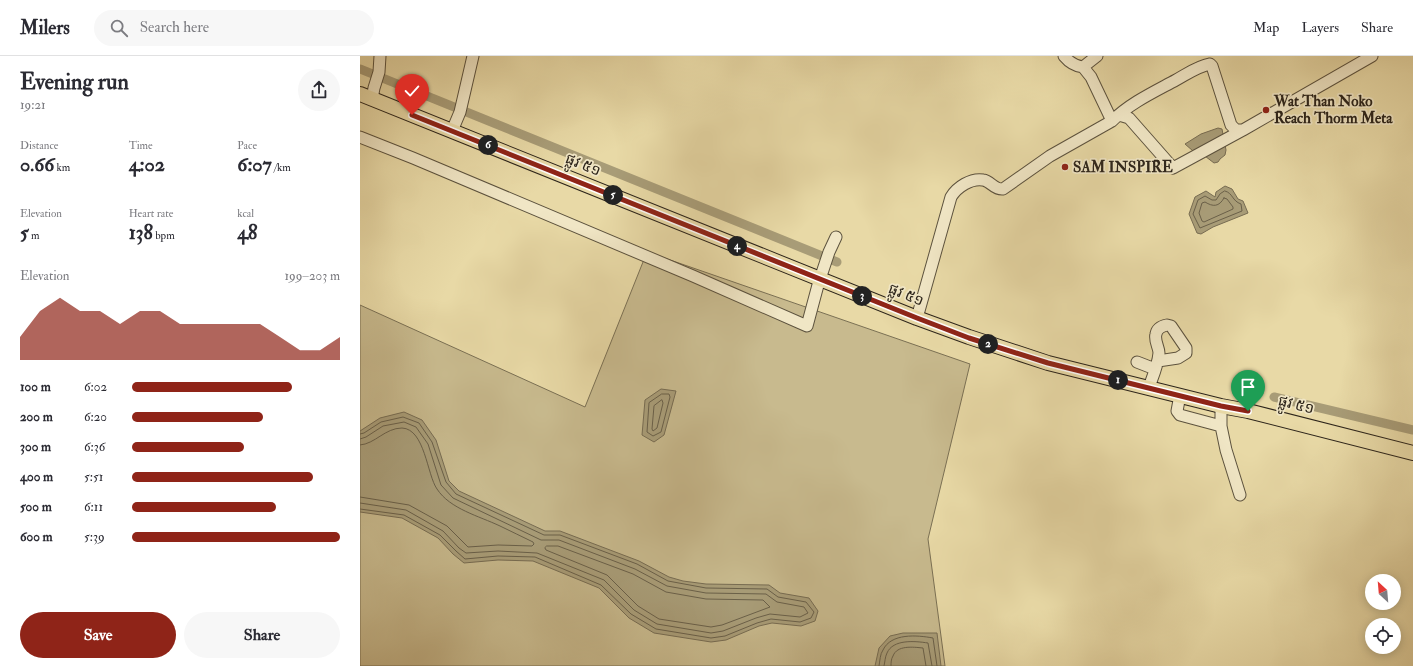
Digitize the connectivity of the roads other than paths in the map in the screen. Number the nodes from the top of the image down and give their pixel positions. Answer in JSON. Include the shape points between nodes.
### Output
{"nodes":[{"id":1,"x":380,"y":56,"type":"edge"},
{"id":2,"x":473,"y":56,"type":"edge"},
{"id":3,"x":1064,"y":56,"type":"edge"},
{"id":4,"x":1097,"y":56,"type":"edge"},
{"id":5,"x":1372,"y":56,"type":"edge"},
{"id":6,"x":1082,"y":67,"type":"junction"},
{"id":7,"x":369,"y":94,"type":"edge"},
{"id":8,"x":1115,"y":118,"type":"junction"},
{"id":9,"x":457,"y":121,"type":"junction"},
{"id":10,"x":1243,"y":130,"type":"junction"},
{"id":11,"x":360,"y":137,"type":"edge"},
{"id":12,"x":836,"y":238,"type":"dead end"},
{"id":13,"x":819,"y":282,"type":"junction"},
{"id":14,"x":917,"y":318,"type":"junction"},
{"id":15,"x":1137,"y":362,"type":"dead end"},
{"id":16,"x":1149,"y":387,"type":"junction"},
{"id":17,"x":1179,"y":403,"type":"junction"},
{"id":18,"x":1221,"y":417,"type":"junction"},
{"id":19,"x":1413,"y":453,"type":"edge"},
{"id":20,"x":1240,"y":495,"type":"dead end"}],
"edges":[{"from":1,"to":7,"type":"street","via":[[379,72]]},
{"from":2,"to":9,"type":"street"},
{"from":3,"to":6,"type":"street","via":[[1072,64]]},
{"from":4,"to":6,"type":"street"},
{"from":5,"to":10,"type":"street"},
{"from":6,"to":8,"type":"street","via":[[1091,77]]},
{"from":7,"to":9,"type":"main road","name":"ផ្លូវ ៥១"},
{"from":8,"to":10,"type":"street","via":[[1129,118],[1173,168]]},
{"from":8,"to":10,"type":"street","via":[[1144,97],[1210,64],[1231,125],[1236,130]]},
{"from":8,"to":14,"type":"street","via":[[1050,156],[1003,189],[997,189],[984,180],[979,180],[968,182],[955,190]]},
{"from":9,"to":13,"type":"main road","name":"ផ្លូវ ៥១"},
{"from":11,"to":13,"type":"street","via":[[808,326]]},
{"from":12,"to":13,"type":"street"},
{"from":13,"to":14,"type":"main road","name":"ផ្លូវ ៥១"},
{"from":14,"to":16,"type":"main road","name":"ផ្លូវ ៥១","via":[[969,338],[1048,363]]},
{"from":15,"to":16,"type":"street","via":[[1156,365]]},
{"from":16,"to":17,"type":"main road","name":"ផ្លូវ ៥១"},
{"from":17,"to":18,"type":"main road","name":"ផ្លូវ ៥១"},
{"from":17,"to":18,"type":"street","via":[[1182,416]]},
{"from":18,"to":19,"type":"main road","name":"ផ្លូវ ៥១","via":[[1248,411]]},
{"from":18,"to":20,"type":"street","via":[[1229,462]]}]}
